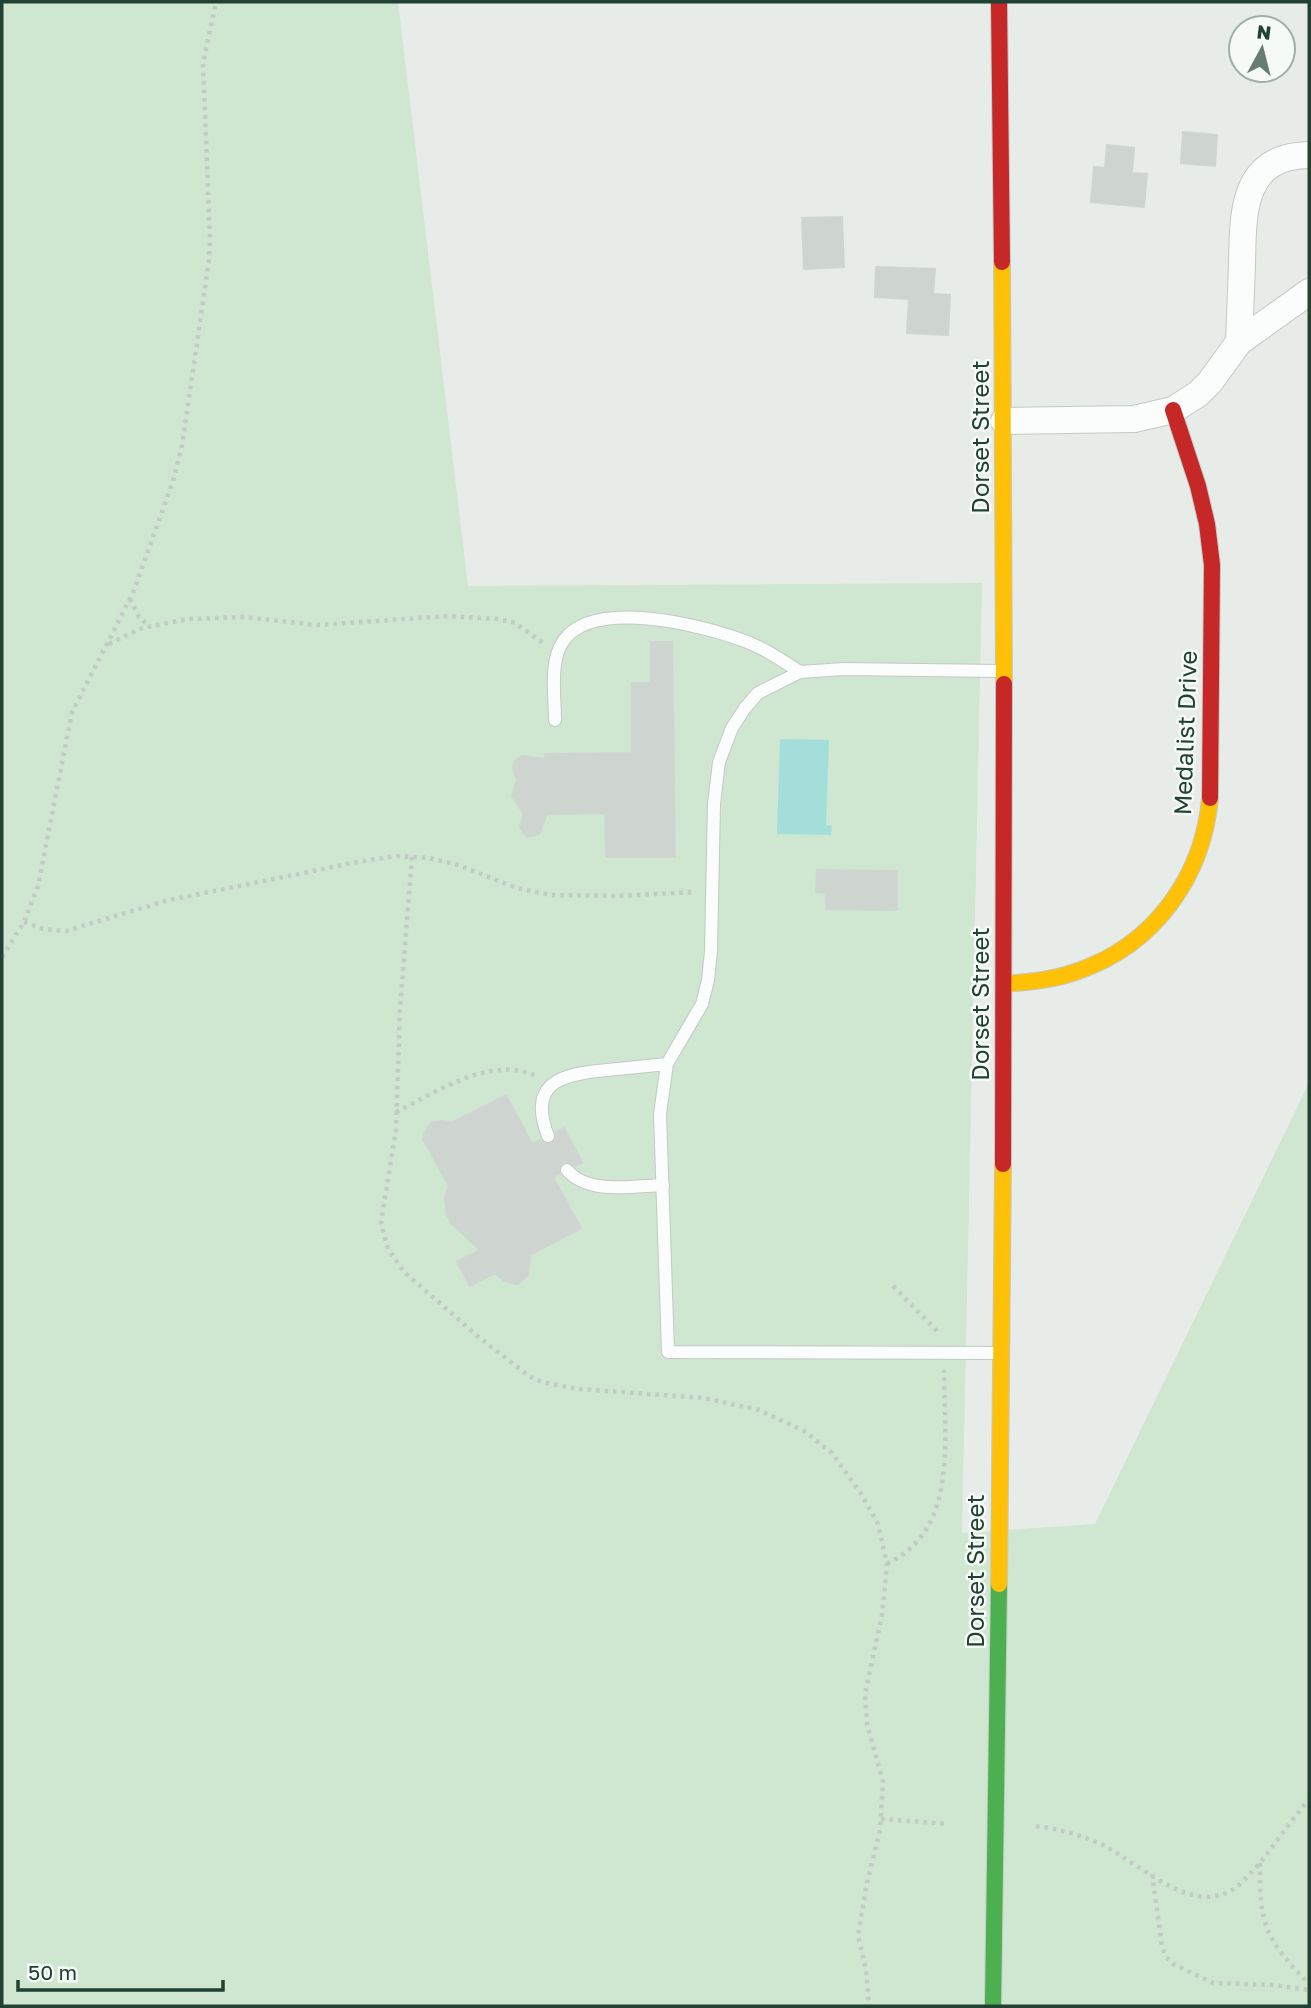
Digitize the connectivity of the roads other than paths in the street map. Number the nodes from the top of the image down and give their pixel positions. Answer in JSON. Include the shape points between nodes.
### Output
{"nodes":[{"id":1,"x":999,"y":2,"type":"edge"},
{"id":2,"x":1309,"y":155,"type":"edge"},
{"id":3,"x":1309,"y":292,"type":"edge"},
{"id":4,"x":1239,"y":342,"type":"junction"},
{"id":5,"x":1173,"y":410,"type":"junction"},
{"id":6,"x":1004,"y":421,"type":"junction"},
{"id":7,"x":1004,"y":671,"type":"junction"},
{"id":8,"x":800,"y":672,"type":"junction"},
{"id":9,"x":555,"y":720,"type":"dead end"},
{"id":10,"x":1004,"y":984,"type":"junction"},
{"id":11,"x":667,"y":1064,"type":"junction"},
{"id":12,"x":548,"y":1136,"type":"dead end"},
{"id":13,"x":567,"y":1170,"type":"dead end"},
{"id":14,"x":663,"y":1185,"type":"junction"},
{"id":15,"x":1001,"y":1353,"type":"junction"},
{"id":16,"x":993,"y":2006,"type":"edge"}],
"edges":[{"from":1,"to":6,"type":"street","name":"Dorset Street"},
{"from":2,"to":4,"type":"street","via":[[1279,161],[1250,190],[1243,217]]},
{"from":3,"to":4,"type":"street"},
{"from":4,"to":5,"type":"street","via":[[1210,382]]},
{"from":5,"to":6,"type":"street","via":[[1134,419]]},
{"from":5,"to":10,"type":"street","name":"Medalist Drive","via":[[1195,466],[1212,565],[1210,792],[1204,837],[1187,881],[1172,904],[1132,943],[1111,958],[1058,979]]},
{"from":6,"to":7,"type":"street","name":"Dorset Street"},
{"from":7,"to":8,"type":"lane"},
{"from":7,"to":10,"type":"street","name":"Dorset Street"},
{"from":8,"to":9,"type":"lane","via":[[763,649],[696,627],[633,618],[604,620],[575,628],[562,642],[556,660]]},
{"from":8,"to":11,"type":"lane","via":[[758,692],[724,744],[714,804],[711,951],[705,992]]},
{"from":10,"to":15,"type":"street","name":"Dorset Street"},
{"from":11,"to":12,"type":"lane","via":[[562,1077],[545,1090],[541,1103]]},
{"from":11,"to":14,"type":"lane","via":[[660,1114]]},
{"from":13,"to":14,"type":"lane","via":[[585,1183]]},
{"from":14,"to":15,"type":"lane","via":[[668,1352]]},
{"from":15,"to":16,"type":"street","name":"Dorset Street"}]}
